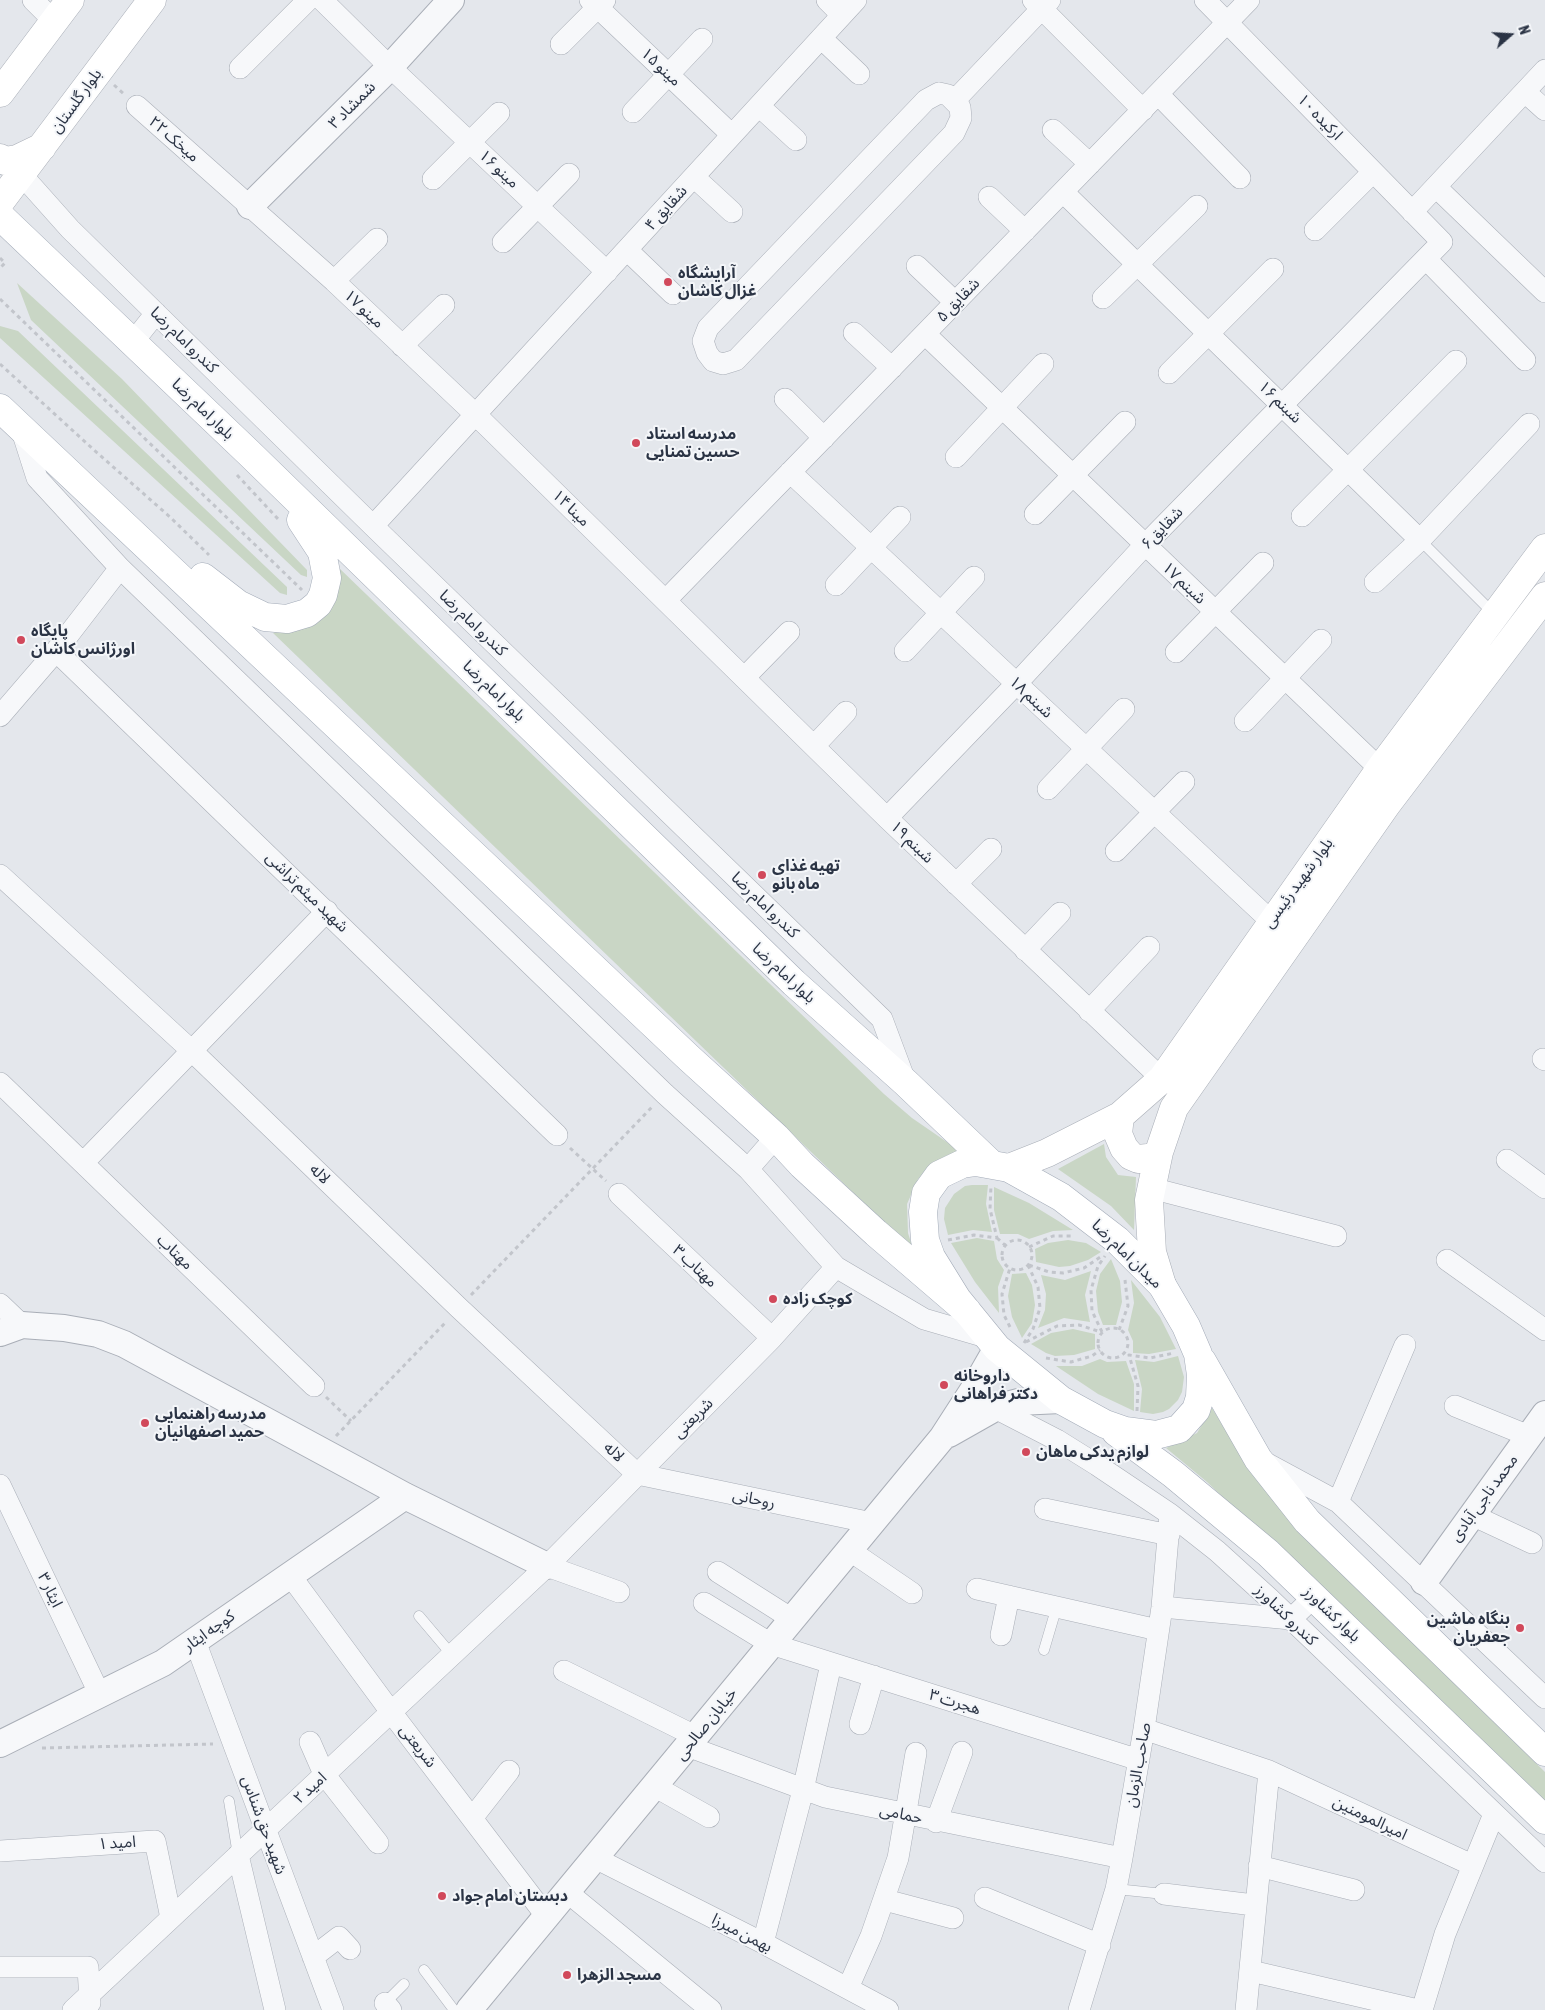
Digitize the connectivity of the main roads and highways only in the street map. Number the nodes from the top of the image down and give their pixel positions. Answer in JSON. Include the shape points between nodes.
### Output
{"nodes":[{"id":1,"x":152,"y":0,"type":"edge"},
{"id":2,"x":62,"y":10,"type":"edge"},
{"id":3,"x":0,"y":93,"type":"edge"},
{"id":4,"x":42,"y":147,"type":"junction"},
{"id":5,"x":0,"y":158,"type":"edge"},
{"id":6,"x":0,"y":202,"type":"edge"},
{"id":7,"x":0,"y":216,"type":"edge"},
{"id":8,"x":8,"y":416,"type":"edge"},
{"id":9,"x":248,"y":453,"type":"junction"},
{"id":10,"x":94,"y":495,"type":"junction"},
{"id":11,"x":1545,"y":548,"type":"edge"},
{"id":12,"x":1545,"y":596,"type":"edge"},
{"id":13,"x":1120,"y":1116,"type":"junction"},
{"id":14,"x":1158,"y":1157,"type":"junction"},
{"id":15,"x":996,"y":1176,"type":"junction"},
{"id":16,"x":1162,"y":1285,"type":"junction"},
{"id":17,"x":967,"y":1311,"type":"junction"},
{"id":18,"x":1189,"y":1353,"type":"junction"},
{"id":19,"x":1104,"y":1424,"type":"junction"},
{"id":20,"x":1545,"y":1752,"type":"edge"},
{"id":21,"x":1545,"y":1820,"type":"edge"}],
"edges":[{"from":1,"to":4,"type":"main road","name":"بلوار گلستان"},
{"from":2,"to":3,"type":"main road"},
{"from":4,"to":5,"type":"main road","via":[[17,159],[5,161]]},
{"from":4,"to":6,"type":"main road","name":"بلوار گلستان"},
{"from":7,"to":9,"type":"main road","name":"بلوار امام رضا"},
{"from":8,"to":10,"type":"main road"},
{"from":9,"to":10,"type":"main road","via":[[314,537],[327,564],[326,586],[318,604],[307,613],[287,619],[265,617],[238,604]]},
{"from":9,"to":15,"type":"main road","name":"بلوار امام رضا","via":[[794,983],[906,1083]]},
{"from":10,"to":17,"type":"main road","via":[[869,1227]]},
{"from":11,"to":13,"type":"main road","name":"بلوار شهید رئیسی","via":[[1380,769],[1162,1079]]},
{"from":12,"to":14,"type":"main road","name":"بلوار شهید رئیسی","via":[[1387,804],[1182,1094],[1167,1125]]},
{"from":13,"to":14,"type":"main road","via":[[1118,1134],[1130,1156],[1138,1160]]},
{"from":13,"to":15,"type":"main road","name":"بلوار شهید رئیسی"},
{"from":14,"to":16,"type":"main road","name":"بلوار شهید رئیسی","via":[[1149,1200],[1152,1252]]},
{"from":15,"to":16,"type":"main road","name":"میدان امام رضا","via":[[1061,1197],[1130,1252]]},
{"from":15,"to":17,"type":"main road","name":"میدان امام رضا","via":[[962,1164],[931,1183],[924,1202],[923,1226],[932,1257],[946,1284]]},
{"from":16,"to":18,"type":"main road","name":"میدان امام رضا","via":[[1186,1326]]},
{"from":17,"to":19,"type":"main road","name":"میدان امام رضا","via":[[1006,1339],[1061,1400]]},
{"from":18,"to":19,"type":"main road","name":"میدان امام رضا","via":[[1201,1375],[1200,1397],[1196,1410],[1179,1429],[1141,1435]]},
{"from":18,"to":20,"type":"main road","via":[[1258,1459],[1307,1521]]},
{"from":19,"to":21,"type":"main road","name":"بلوار کشاورز","via":[[1173,1474],[1268,1553]]}]}
